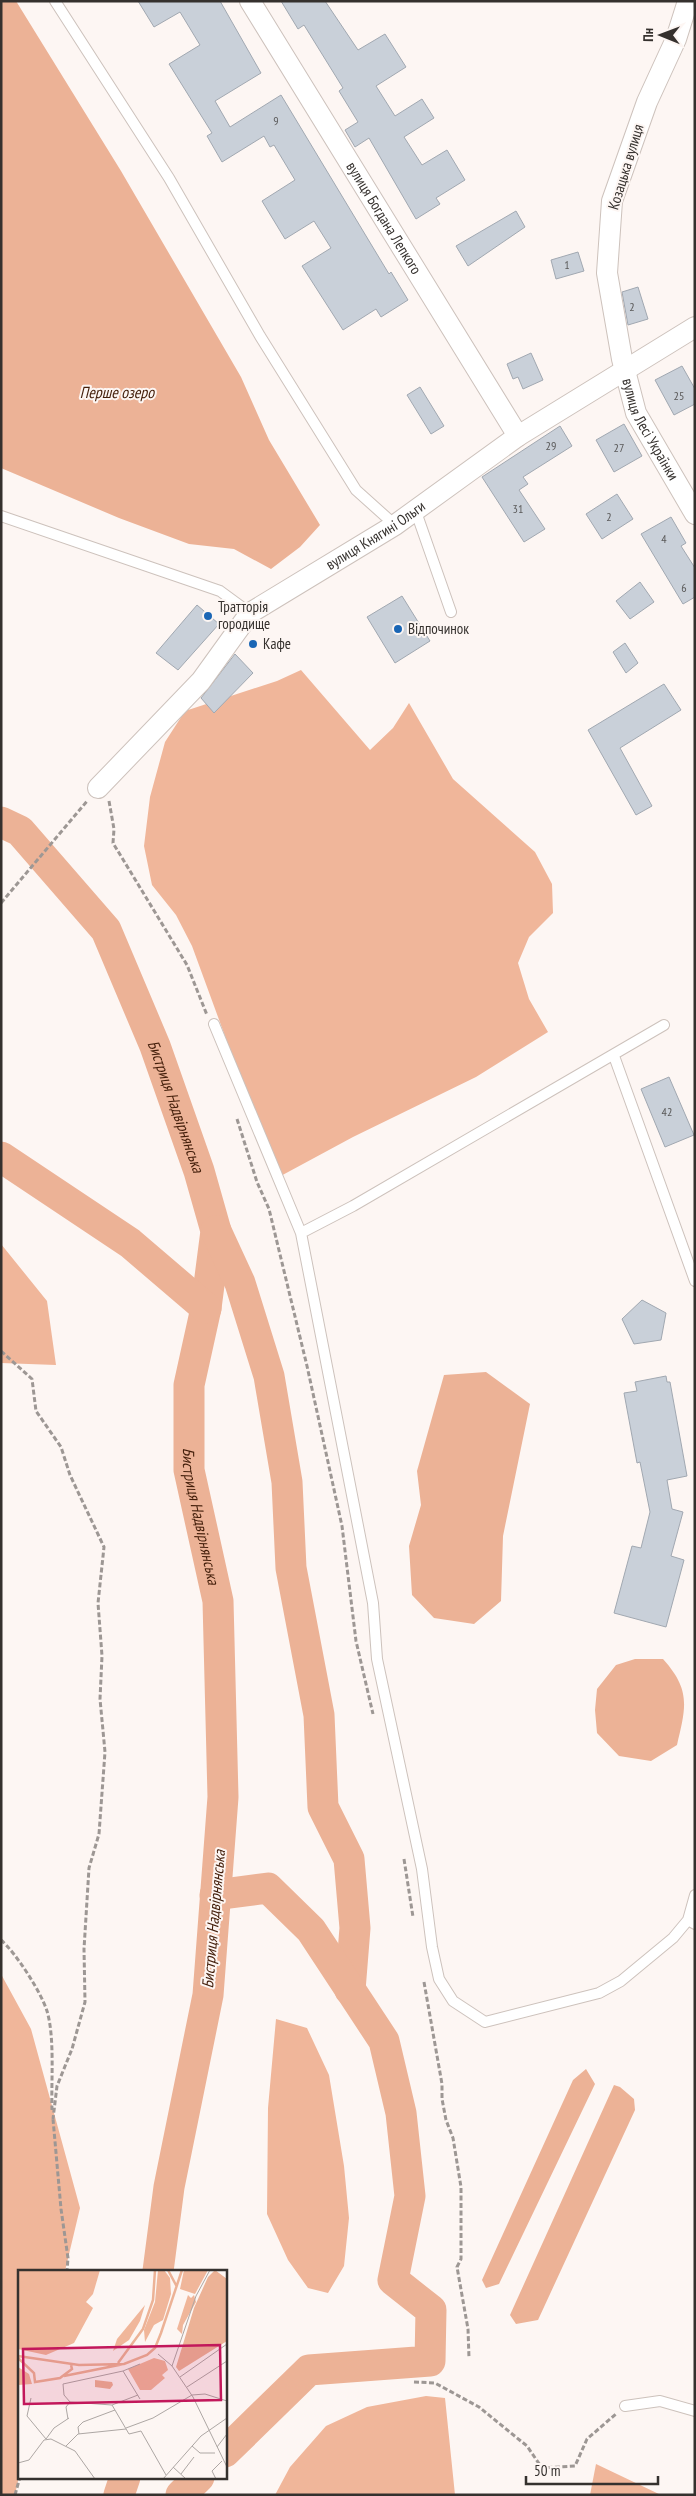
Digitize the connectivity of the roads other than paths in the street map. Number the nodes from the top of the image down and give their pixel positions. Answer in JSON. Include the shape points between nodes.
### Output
{"nodes":[{"id":1,"x":55,"y":1,"type":"edge"},
{"id":2,"x":250,"y":1,"type":"edge"},
{"id":3,"x":688,"y":1,"type":"edge"},
{"id":4,"x":695,"y":327,"type":"edge"},
{"id":5,"x":625,"y":369,"type":"junction"},
{"id":6,"x":518,"y":436,"type":"junction"},
{"id":7,"x":416,"y":509,"type":"junction"},
{"id":8,"x":695,"y":514,"type":"edge"},
{"id":9,"x":1,"y":516,"type":"edge"},
{"id":10,"x":395,"y":525,"type":"junction"},
{"id":11,"x":451,"y":612,"type":"dead end"},
{"id":12,"x":250,"y":613,"type":"junction"},
{"id":13,"x":103,"y":792,"type":"road end"},
{"id":14,"x":212,"y":1023,"type":"road end"},
{"id":15,"x":664,"y":1025,"type":"dead end"},
{"id":16,"x":614,"y":1056,"type":"junction"},
{"id":17,"x":301,"y":1234,"type":"junction"},
{"id":18,"x":695,"y":1281,"type":"edge"},
{"id":19,"x":695,"y":1895,"type":"edge"},
{"id":20,"x":692,"y":1922,"type":"edge"},
{"id":21,"x":625,"y":2406,"type":"road end"},
{"id":22,"x":695,"y":2412,"type":"edge"}],
"edges":[{"from":1,"to":10,"type":"lane","via":[[169,178],[260,336],[356,490]]},
{"from":2,"to":6,"type":"street","name":"вулиця Богдана Лепкого"},
{"from":3,"to":5,"type":"street","name":"Козацька вулиця","via":[[676,39],[647,102],[612,202],[607,273]]},
{"from":4,"to":5,"type":"street","name":"вулиця Княгині Ольги"},
{"from":5,"to":6,"type":"street","name":"вулиця Княгині Ольги"},
{"from":5,"to":8,"type":"street","name":"вулиця Лесі Українки","via":[[636,413]]},
{"from":6,"to":7,"type":"street","name":"вулиця Княгині Ольги"},
{"from":7,"to":10,"type":"street","name":"вулиця Княгині Ольги"},
{"from":7,"to":11,"type":"lane"},
{"from":9,"to":12,"type":"lane","via":[[220,591]]},
{"from":10,"to":12,"type":"street","name":"вулиця Княгині Ольги"},
{"from":12,"to":13,"type":"street","name":"вулиця Княгині Ольги","via":[[201,681]]},
{"from":14,"to":17,"type":"lane"},
{"from":15,"to":16,"type":"lane"},
{"from":16,"to":17,"type":"lane"},
{"from":16,"to":18,"type":"lane"},
{"from":17,"to":20,"type":"lane","via":[[373,1604],[377,1659],[422,1869],[439,1979],[453,2001],[485,2022],[599,1993],[621,1981]]},
{"from":19,"to":20,"type":"lane"},
{"from":21,"to":22,"type":"lane","via":[[660,2400]]}]}
